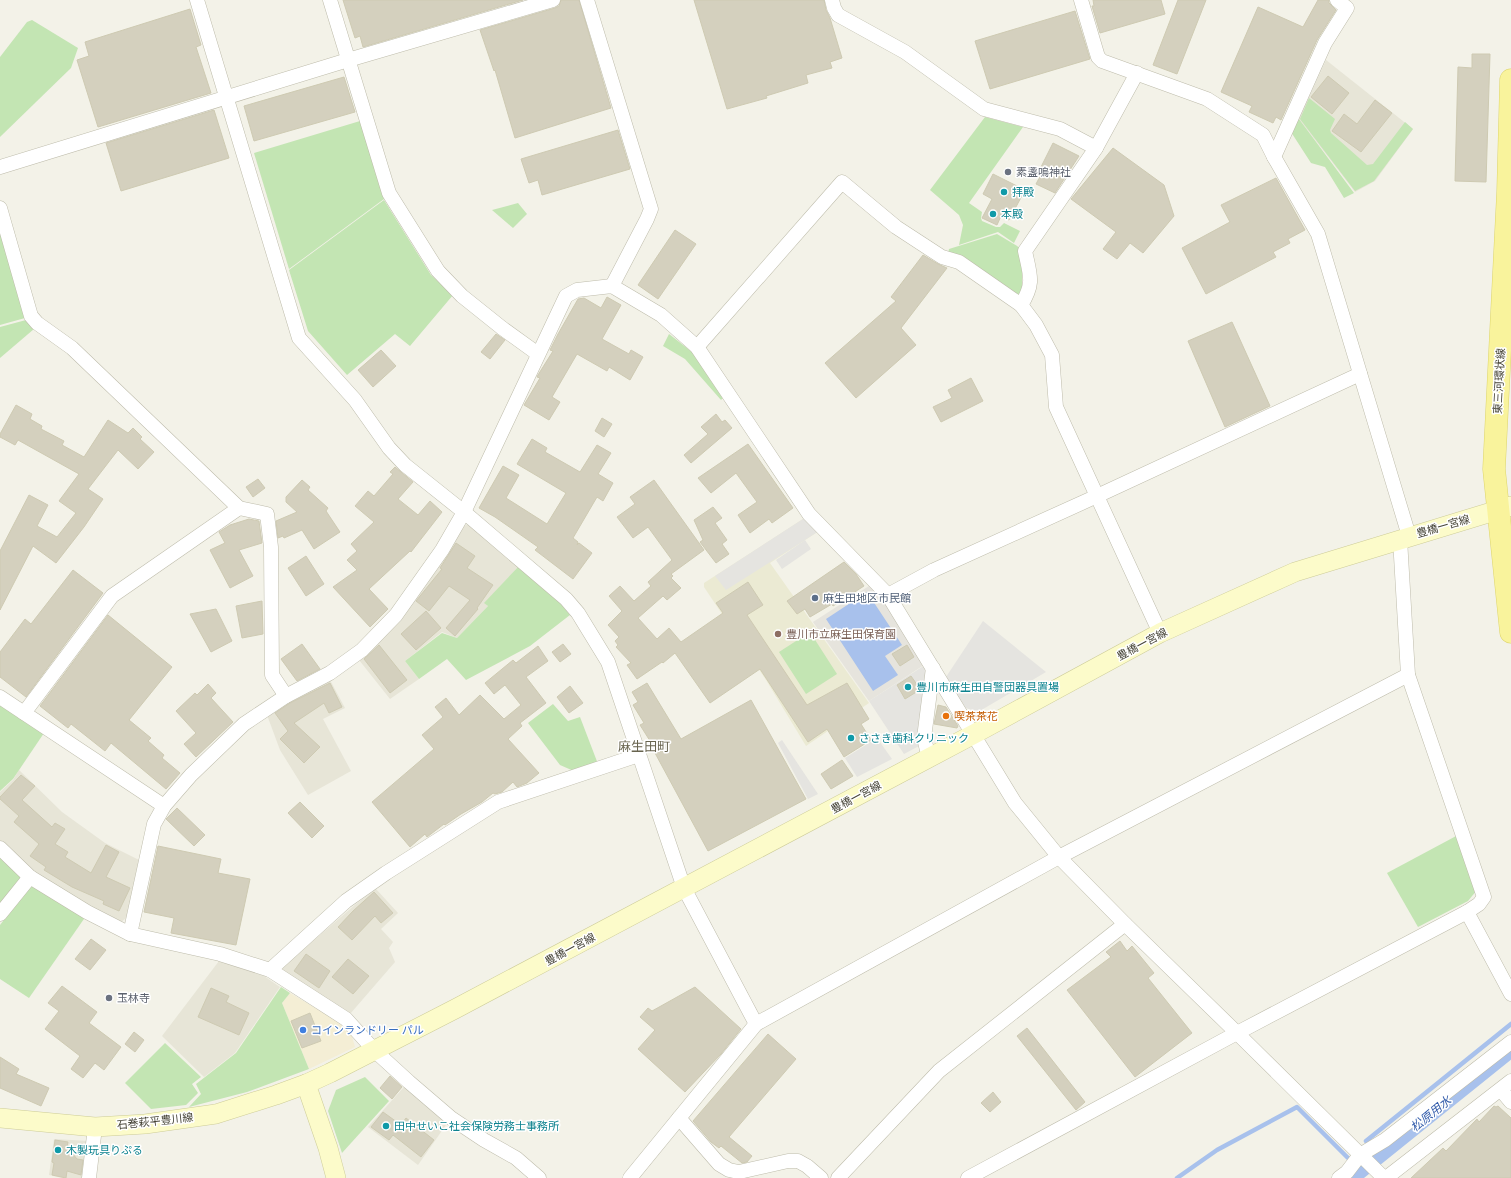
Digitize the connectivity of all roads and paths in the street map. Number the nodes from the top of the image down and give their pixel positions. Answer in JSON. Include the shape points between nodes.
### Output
{"nodes":[{"id":1,"x":197,"y":0,"type":"edge"},
{"id":2,"x":330,"y":0,"type":"edge"},
{"id":3,"x":554,"y":0,"type":"edge"},
{"id":4,"x":587,"y":0,"type":"edge"},
{"id":5,"x":832,"y":0,"type":"edge"},
{"id":6,"x":1081,"y":0,"type":"edge"},
{"id":7,"x":1337,"y":0,"type":"edge"},
{"id":8,"x":348,"y":60,"type":"junction"},
{"id":9,"x":1137,"y":73,"type":"junction"},
{"id":10,"x":1511,"y":80,"type":"edge"},
{"id":11,"x":226,"y":98,"type":"junction"},
{"id":12,"x":1096,"y":148,"type":"junction"},
{"id":13,"x":1274,"y":157,"type":"junction"},
{"id":14,"x":0,"y":167,"type":"edge"},
{"id":15,"x":0,"y":208,"type":"edge"},
{"id":16,"x":612,"y":286,"type":"junction"},
{"id":17,"x":1021,"y":305,"type":"junction"},
{"id":18,"x":697,"y":346,"type":"junction"},
{"id":19,"x":538,"y":354,"type":"junction"},
{"id":20,"x":1360,"y":374,"type":"junction"},
{"id":21,"x":1097,"y":496,"type":"junction"},
{"id":22,"x":1505,"y":507,"type":"edge"},
{"id":23,"x":239,"y":508,"type":"junction"},
{"id":24,"x":464,"y":512,"type":"junction"},
{"id":25,"x":1405,"y":537,"type":"junction"},
{"id":26,"x":888,"y":595,"type":"junction"},
{"id":27,"x":1511,"y":632,"type":"edge"},
{"id":28,"x":1160,"y":634,"type":"junction"},
{"id":29,"x":933,"y":668,"type":"junction"},
{"id":30,"x":1408,"y":675,"type":"junction"},
{"id":31,"x":286,"y":696,"type":"junction"},
{"id":32,"x":0,"y":697,"type":"edge"},
{"id":33,"x":24,"y":713,"type":"junction"},
{"id":34,"x":974,"y":734,"type":"junction"},
{"id":35,"x":639,"y":755,"type":"junction"},
{"id":36,"x":929,"y":758,"type":"junction"},
{"id":37,"x":164,"y":806,"type":"junction"},
{"id":38,"x":0,"y":848,"type":"edge"},
{"id":39,"x":1059,"y":857,"type":"junction"},
{"id":40,"x":30,"y":877,"type":"junction"},
{"id":41,"x":684,"y":888,"type":"junction"},
{"id":42,"x":1467,"y":912,"type":"junction"},
{"id":43,"x":0,"y":914,"type":"edge"},
{"id":44,"x":1124,"y":924,"type":"junction"},
{"id":45,"x":130,"y":934,"type":"junction"},
{"id":46,"x":270,"y":970,"type":"junction"},
{"id":47,"x":1511,"y":994,"type":"edge"},
{"id":48,"x":756,"y":1024,"type":"junction"},
{"id":49,"x":1237,"y":1032,"type":"junction"},
{"id":50,"x":1511,"y":1042,"type":"edge"},
{"id":51,"x":375,"y":1050,"type":"junction"},
{"id":52,"x":306,"y":1084,"type":"junction"},
{"id":53,"x":1506,"y":1086,"type":"edge"},
{"id":54,"x":1511,"y":1102,"type":"edge"},
{"id":55,"x":0,"y":1118,"type":"edge"},
{"id":56,"x":678,"y":1118,"type":"junction"},
{"id":57,"x":95,"y":1127,"type":"junction"},
{"id":58,"x":1363,"y":1158,"type":"junction"},
{"id":59,"x":1382,"y":1176,"type":"edge"},
{"id":60,"x":972,"y":1177,"type":"edge"},
{"id":61,"x":89,"y":1178,"type":"edge"},
{"id":62,"x":336,"y":1178,"type":"edge"},
{"id":63,"x":539,"y":1178,"type":"edge"},
{"id":64,"x":630,"y":1178,"type":"edge"},
{"id":65,"x":821,"y":1178,"type":"edge"},
{"id":66,"x":838,"y":1178,"type":"edge"},
{"id":67,"x":1339,"y":1178,"type":"edge"}],
"edges":[{"from":1,"to":11,"type":"street"},
{"from":2,"to":8,"type":"street"},
{"from":3,"to":8,"type":"street"},
{"from":4,"to":16,"type":"street","via":[[651,209]]},
{"from":5,"to":12,"type":"street","via":[[838,15],[905,52],[984,109],[1060,130]]},
{"from":6,"to":9,"type":"street","via":[[1098,57],[1102,61]]},
{"from":7,"to":13,"type":"street","via":[[1347,8],[1325,43]]},
{"from":8,"to":11,"type":"street"},
{"from":8,"to":19,"type":"street","via":[[389,193],[438,271],[462,296]]},
{"from":9,"to":12,"type":"street"},
{"from":9,"to":13,"type":"street","via":[[1207,99],[1263,135]]},
{"from":10,"to":22,"type":"main road","name":"東三河環状線","via":[[1494,469]]},
{"from":11,"to":14,"type":"street"},
{"from":11,"to":24,"type":"street","via":[[299,338],[355,400],[389,448],[405,465]]},
{"from":12,"to":17,"type":"street","via":[[1025,252],[1031,283],[1028,295]]},
{"from":13,"to":20,"type":"street","via":[[1318,234]]},
{"from":15,"to":23,"type":"street","via":[[31,316],[72,348]]},
{"from":16,"to":18,"type":"street","via":[[661,315]]},
{"from":16,"to":19,"type":"street","via":[[577,290],[566,296]]},
{"from":17,"to":18,"type":"street","via":[[959,262],[942,257],[896,227],[842,182]]},
{"from":17,"to":21,"type":"street","via":[[1036,325],[1052,355],[1056,407]]},
{"from":18,"to":26,"type":"street","via":[[809,514]]},
{"from":19,"to":24,"type":"street"},
{"from":20,"to":21,"type":"street"},
{"from":20,"to":25,"type":"street"},
{"from":21,"to":26,"type":"street","via":[[934,570]]},
{"from":21,"to":28,"type":"street"},
{"from":22,"to":25,"type":"main road","name":"豊橋一宮線"},
{"from":22,"to":27,"type":"main road","name":"東三河環状線"},
{"from":23,"to":31,"type":"street","via":[[267,514],[271,546],[272,675]]},
{"from":23,"to":33,"type":"street","via":[[112,596]]},
{"from":24,"to":31,"type":"street","via":[[442,550],[396,615],[362,650],[330,673]]},
{"from":24,"to":35,"type":"street","via":[[566,599],[578,613],[608,662]]},
{"from":25,"to":28,"type":"main road","name":"豊橋一宮線","via":[[1295,572]]},
{"from":25,"to":30,"type":"street"},
{"from":26,"to":29,"type":"street"},
{"from":28,"to":34,"type":"main road","name":"豊橋一宮線"},
{"from":29,"to":34,"type":"street"},
{"from":29,"to":36,"type":"street","via":[[924,738]]},
{"from":30,"to":39,"type":"street"},
{"from":30,"to":42,"type":"street","via":[[1484,897]]},
{"from":31,"to":37,"type":"street","via":[[244,724],[191,775]]},
{"from":32,"to":33,"type":"street"},
{"from":33,"to":37,"type":"street"},
{"from":34,"to":36,"type":"main road","name":"豊橋一宮線"},
{"from":34,"to":39,"type":"street","via":[[1015,803]]},
{"from":35,"to":41,"type":"street"},
{"from":35,"to":46,"type":"street","via":[[498,802],[346,900]]},
{"from":36,"to":41,"type":"main road","name":"豊橋一宮線"},
{"from":37,"to":45,"type":"street","via":[[154,824]]},
{"from":38,"to":40,"type":"street"},
{"from":39,"to":44,"type":"street"},
{"from":39,"to":48,"type":"street"},
{"from":40,"to":43,"type":"street"},
{"from":40,"to":45,"type":"street","via":[[87,912]]},
{"from":41,"to":48,"type":"street"},
{"from":41,"to":51,"type":"main road","name":"豊橋一宮線"},
{"from":42,"to":47,"type":"street"},
{"from":42,"to":49,"type":"street"},
{"from":44,"to":49,"type":"street"},
{"from":44,"to":66,"type":"street","via":[[939,1071]]},
{"from":45,"to":46,"type":"street","via":[[220,954]]},
{"from":46,"to":51,"type":"street","via":[[346,1019]]},
{"from":48,"to":56,"type":"street"},
{"from":49,"to":58,"type":"street"},
{"from":49,"to":60,"type":"street"},
{"from":50,"to":58,"type":"street"},
{"from":51,"to":52,"type":"main road","name":"豊橋一宮線"},
{"from":51,"to":63,"type":"street","via":[[451,1118],[516,1158]]},
{"from":52,"to":57,"type":"main road","name":"石巻萩平豊川線","via":[[216,1114],[145,1124]]},
{"from":52,"to":62,"type":"main road"},
{"from":53,"to":54,"type":"street"},
{"from":53,"to":59,"type":"street"},
{"from":55,"to":57,"type":"main road","name":"石巻萩平豊川線"},
{"from":56,"to":64,"type":"street"},
{"from":56,"to":65,"type":"street","via":[[719,1164],[729,1170],[740,1172],[788,1161],[807,1166]]},
{"from":57,"to":61,"type":"street"},
{"from":58,"to":59,"type":"street"},
{"from":58,"to":67,"type":"street"}]}
